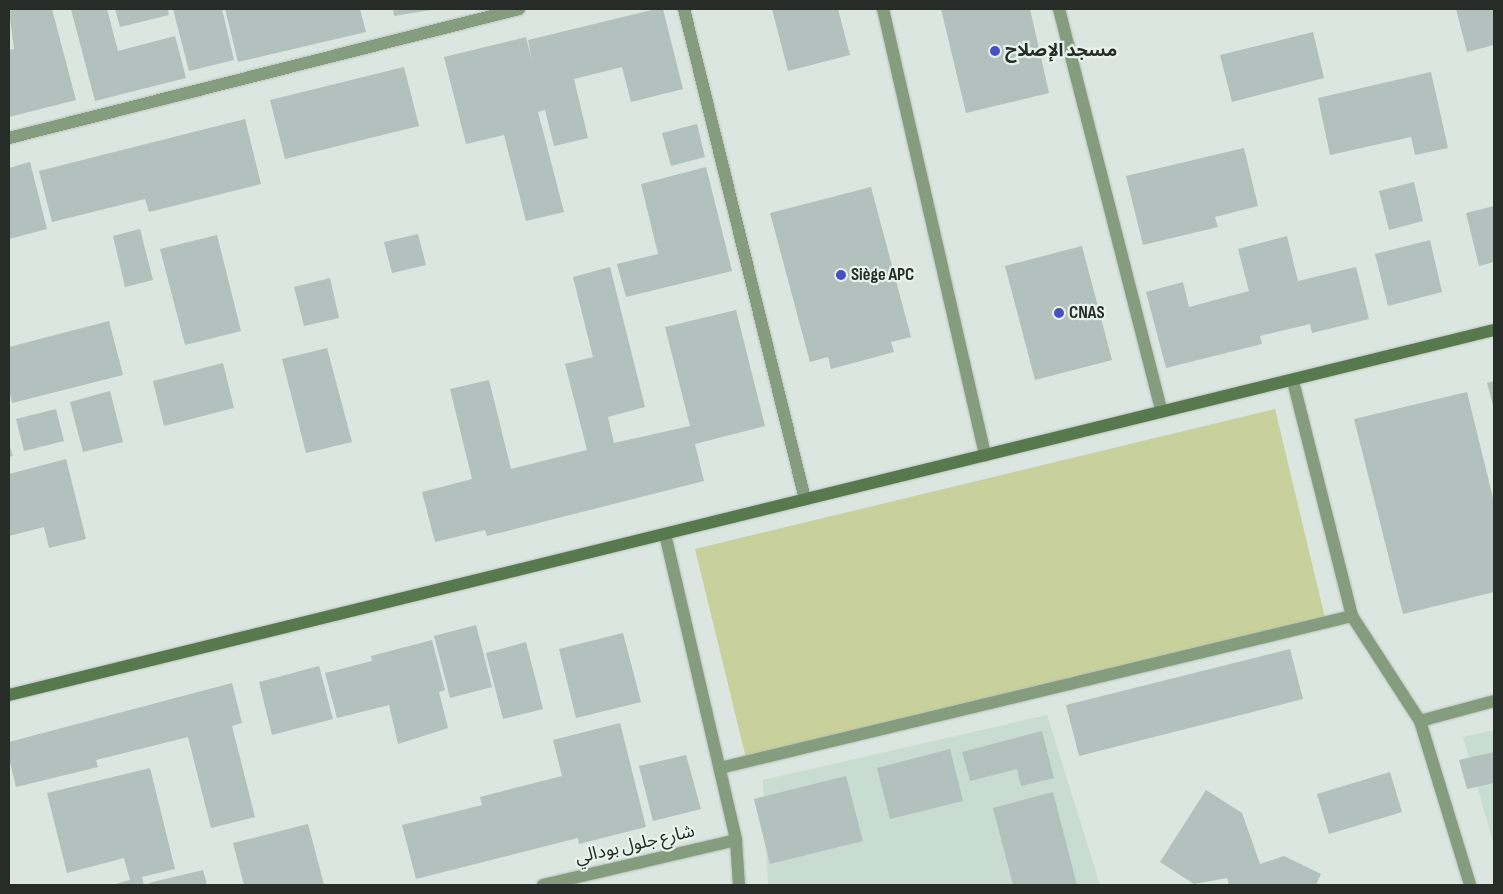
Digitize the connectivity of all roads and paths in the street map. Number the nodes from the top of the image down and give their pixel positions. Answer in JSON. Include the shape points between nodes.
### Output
{"nodes":[{"id":1,"x":519,"y":9,"type":"edge"},
{"id":2,"x":684,"y":9,"type":"edge"},
{"id":3,"x":883,"y":9,"type":"edge"},
{"id":4,"x":1060,"y":9,"type":"edge"},
{"id":5,"x":9,"y":138,"type":"edge"},
{"id":6,"x":1494,"y":330,"type":"edge"},
{"id":7,"x":1293,"y":381,"type":"junction"},
{"id":8,"x":1161,"y":410,"type":"junction"},
{"id":9,"x":985,"y":455,"type":"junction"},
{"id":10,"x":805,"y":499,"type":"junction"},
{"id":11,"x":665,"y":534,"type":"junction"},
{"id":12,"x":1352,"y":616,"type":"junction"},
{"id":13,"x":9,"y":696,"type":"edge"},
{"id":14,"x":1494,"y":701,"type":"edge"},
{"id":15,"x":1420,"y":721,"type":"junction"},
{"id":16,"x":720,"y":768,"type":"junction"},
{"id":17,"x":736,"y":840,"type":"junction"},
{"id":18,"x":543,"y":885,"type":"edge"},
{"id":19,"x":739,"y":885,"type":"edge"},
{"id":20,"x":1470,"y":885,"type":"edge"}],
"edges":[{"from":1,"to":5,"type":"street"},
{"from":2,"to":10,"type":"street"},
{"from":3,"to":9,"type":"street"},
{"from":4,"to":8,"type":"street"},
{"from":6,"to":7,"type":"main road"},
{"from":7,"to":8,"type":"main road"},
{"from":7,"to":12,"type":"street"},
{"from":8,"to":9,"type":"main road"},
{"from":9,"to":10,"type":"main road"},
{"from":10,"to":11,"type":"main road"},
{"from":11,"to":13,"type":"main road"},
{"from":11,"to":16,"type":"street"},
{"from":12,"to":15,"type":"street"},
{"from":12,"to":16,"type":"street"},
{"from":14,"to":15,"type":"street"},
{"from":15,"to":20,"type":"street"},
{"from":16,"to":17,"type":"street"},
{"from":17,"to":18,"type":"street","name":"شارع جلول بودالي"},
{"from":17,"to":19,"type":"street"}]}
